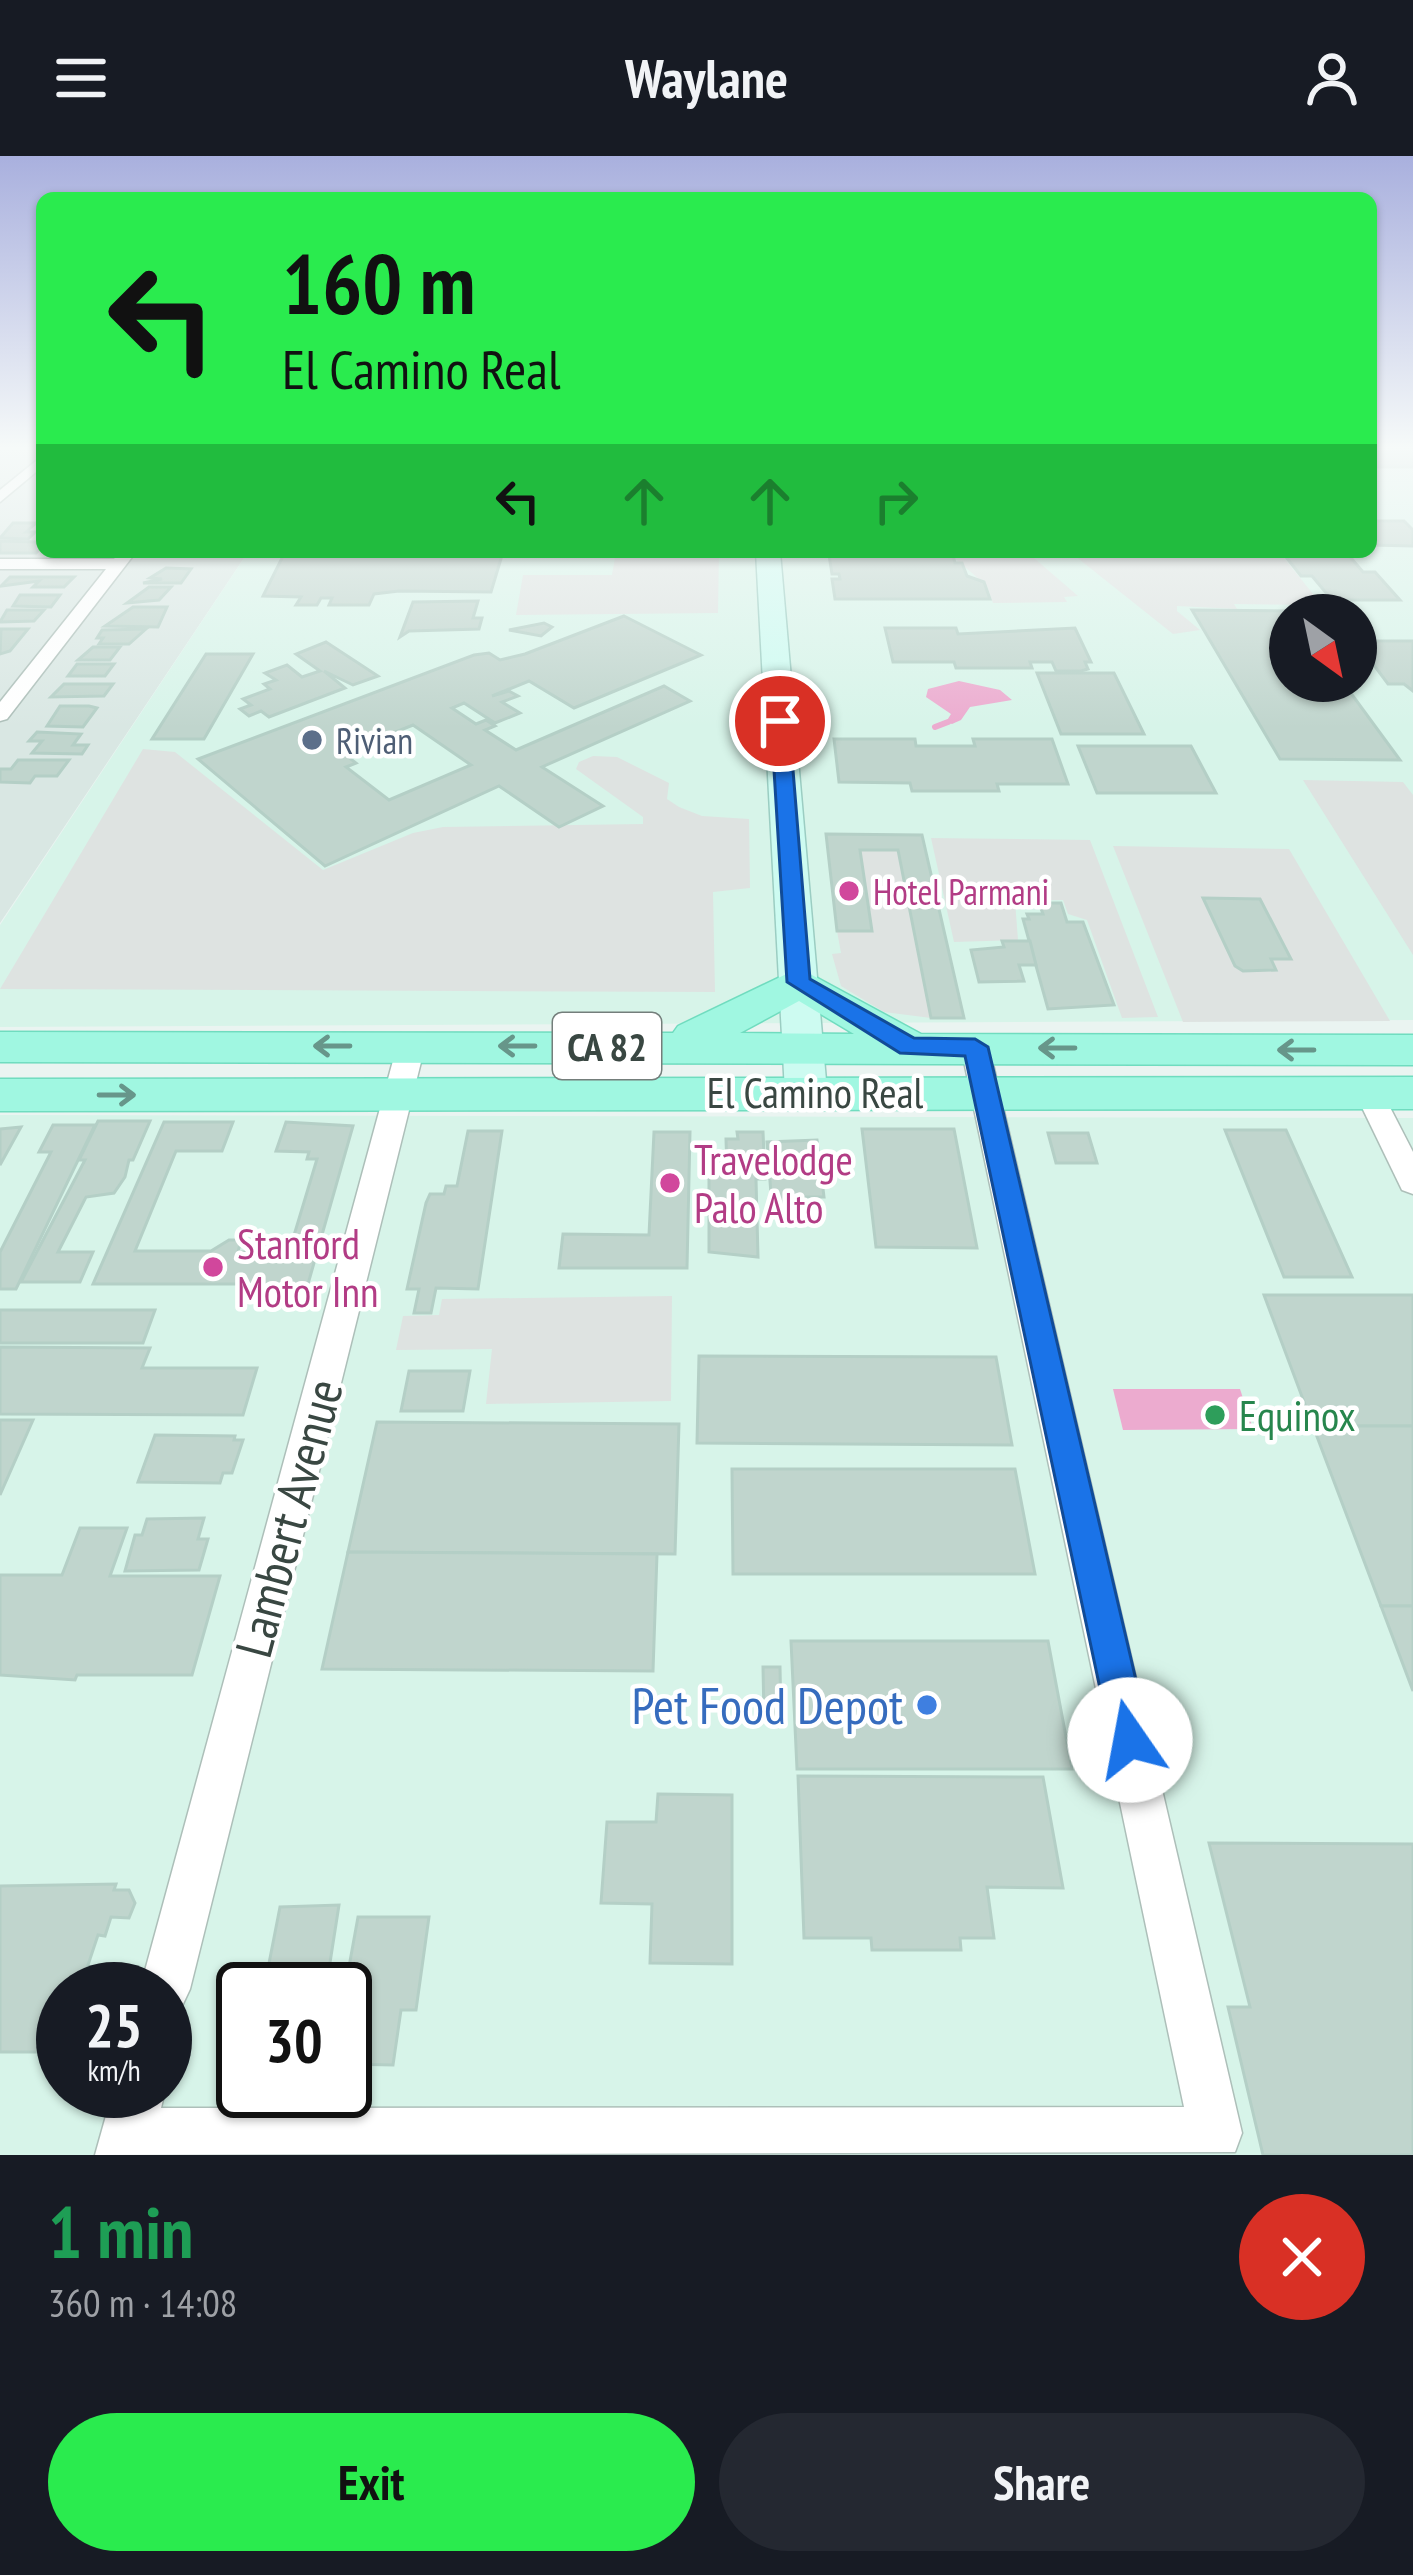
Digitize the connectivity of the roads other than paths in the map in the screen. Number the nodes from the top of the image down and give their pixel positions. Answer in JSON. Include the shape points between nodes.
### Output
{"nodes":[{"id":1,"x":123,"y":558,"type":"edge"},
{"id":2,"x":768,"y":558,"type":"edge"},
{"id":3,"x":0,"y":564,"type":"edge"},
{"id":4,"x":0,"y":715,"type":"edge"},
{"id":5,"x":799,"y":982,"type":"junction"},
{"id":6,"x":411,"y":1046,"type":"junction"},
{"id":7,"x":666,"y":1046,"type":"junction"},
{"id":8,"x":802,"y":1046,"type":"junction"},
{"id":9,"x":909,"y":1046,"type":"junction"},
{"id":10,"x":0,"y":1047,"type":"edge"},
{"id":11,"x":1413,"y":1050,"type":"edge"},
{"id":12,"x":980,"y":1069,"type":"junction"},
{"id":13,"x":806,"y":1092,"type":"junction"},
{"id":14,"x":398,"y":1093,"type":"junction"},
{"id":15,"x":1391,"y":1093,"type":"edge"},
{"id":16,"x":0,"y":1096,"type":"edge"},
{"id":17,"x":1413,"y":1182,"type":"edge"},
{"id":18,"x":172,"y":1962,"type":"edge"},
{"id":19,"x":129,"y":2127,"type":"edge"}],
"edges":[{"from":1,"to":3,"type":"street"},
{"from":1,"to":4,"type":"street"},
{"from":2,"to":5,"type":"street"},
{"from":5,"to":7,"type":"main road"},
{"from":5,"to":8,"type":"street"},
{"from":5,"to":9,"type":"main road"},
{"from":7,"to":6,"type":"main road","name":"El Camino Real","number":"CA 82","one_way":true},
{"from":6,"to":10,"type":"main road","name":"El Camino Real","number":"CA 82","one_way":true},
{"from":6,"to":14,"type":"street","name":"Lambert Avenue"},
{"from":7,"to":8,"type":"main road","name":"El Camino Real","number":"CA 82"},
{"from":8,"to":9,"type":"main road","name":"El Camino Real","number":"CA 82"},
{"from":8,"to":13,"type":"street"},
{"from":9,"to":12,"type":"main road","name":"El Camino Real","number":"CA 82"},
{"from":11,"to":12,"type":"main road","name":"El Camino Real","number":"CA 82","one_way":true},
{"from":12,"to":13,"type":"main road","name":"El Camino Real","number":"CA 82"},
{"from":12,"to":15,"type":"main road","name":"El Camino Real","number":"CA 82"},
{"from":12,"to":19,"type":"street","via":[[1216,2133]]},
{"from":13,"to":14,"type":"main road","name":"El Camino Real","number":"CA 82"},
{"from":16,"to":14,"type":"main road","name":"El Camino Real","number":"CA 82","one_way":true},
{"from":14,"to":18,"type":"street","name":"Lambert Avenue"},
{"from":15,"to":17,"type":"street"}]}
